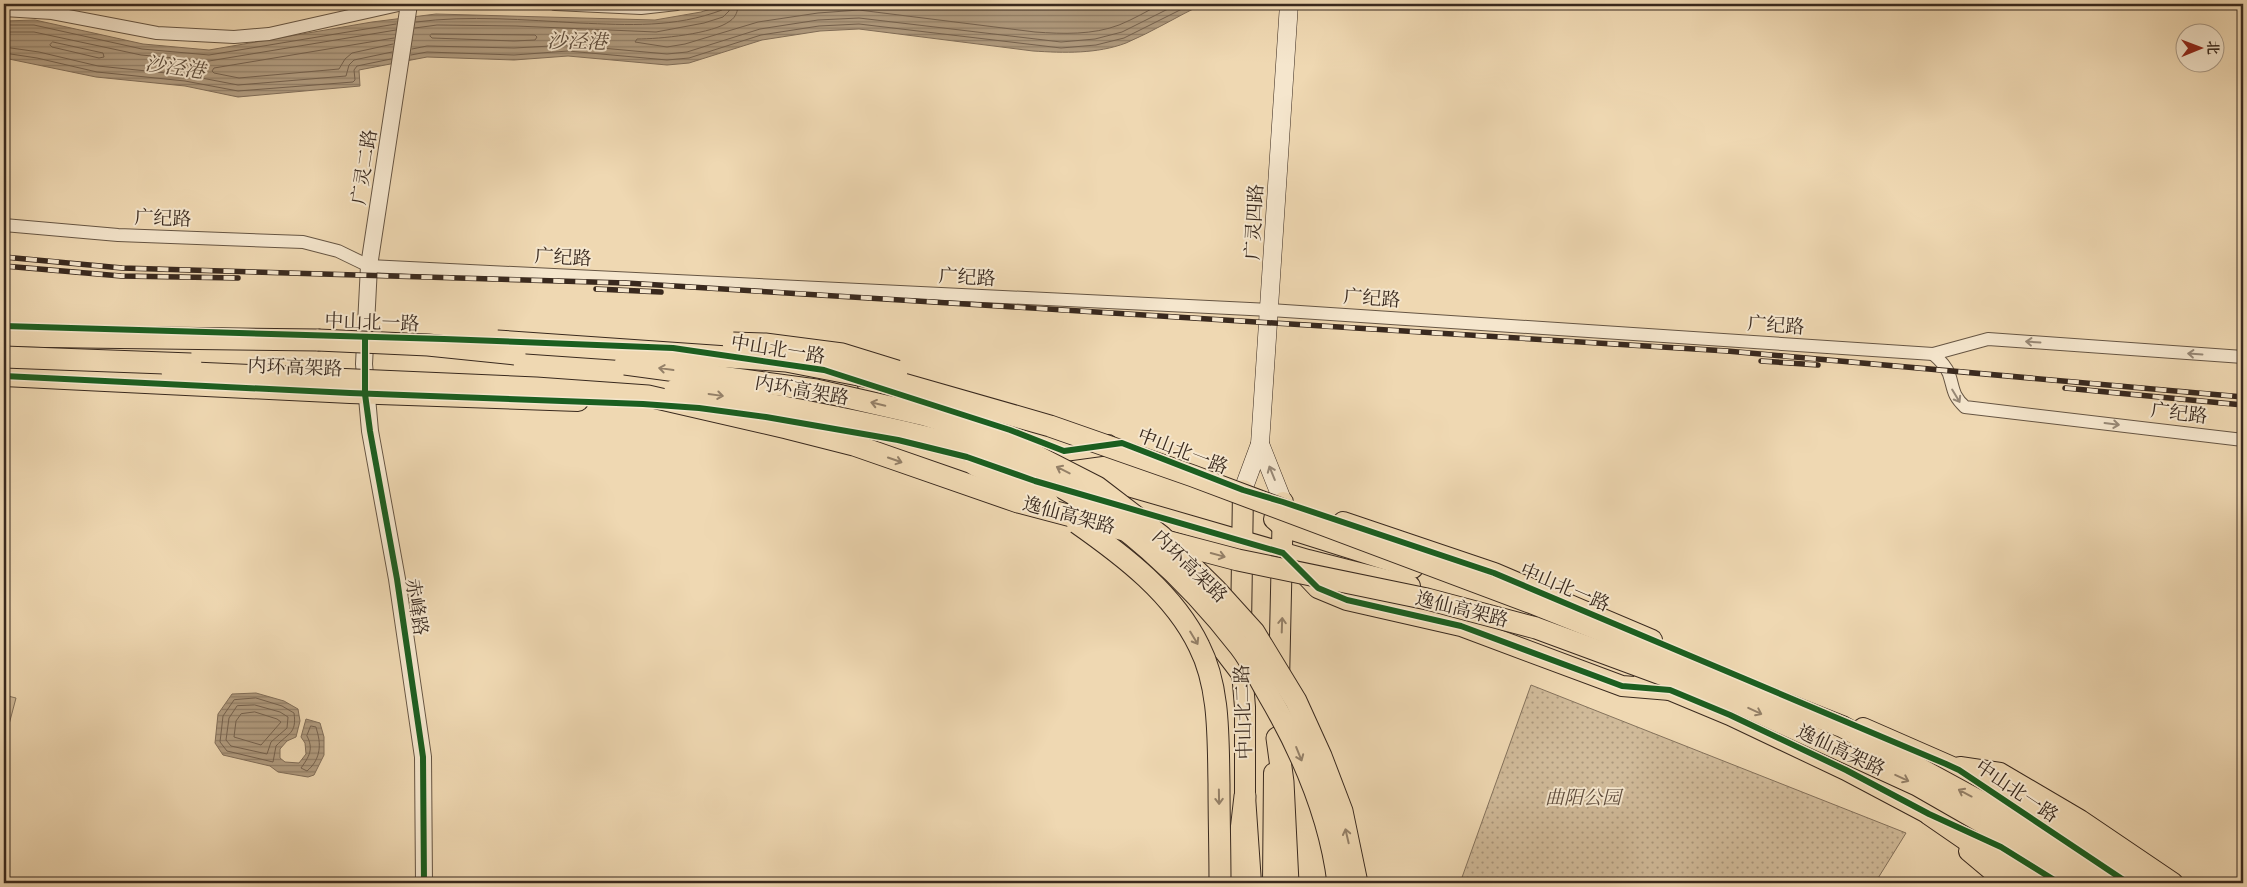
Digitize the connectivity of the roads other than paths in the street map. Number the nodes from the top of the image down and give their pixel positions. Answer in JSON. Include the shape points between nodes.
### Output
{"nodes":[{"id":1,"x":555,"y":4,"type":"edge"},
{"id":2,"x":677,"y":4,"type":"edge"},
{"id":3,"x":1288,"y":4,"type":"edge"},
{"id":4,"x":406,"y":8,"type":"edge"},
{"id":5,"x":4,"y":10,"type":"edge"},
{"id":6,"x":4,"y":225,"type":"edge"},
{"id":7,"x":369,"y":266,"type":"junction"},
{"id":8,"x":1270,"y":310,"type":"junction"},
{"id":9,"x":4,"y":326,"type":"edge"},
{"id":10,"x":4,"y":336,"type":"edge"},
{"id":11,"x":364,"y":337,"type":"junction"},
{"id":12,"x":318,"y":340,"type":"junction"},
{"id":13,"x":428,"y":345,"type":"junction"},
{"id":14,"x":1933,"y":354,"type":"junction"},
{"id":15,"x":2243,"y":357,"type":"edge"},
{"id":16,"x":4,"y":358,"type":"edge"},
{"id":17,"x":4,"y":376,"type":"edge"},
{"id":18,"x":365,"y":394,"type":"junction"},
{"id":19,"x":901,"y":435,"type":"junction"},
{"id":20,"x":2243,"y":440,"type":"edge"},
{"id":21,"x":1122,"y":443,"type":"junction"},
{"id":22,"x":1260,"y":444,"type":"junction"},
{"id":23,"x":1243,"y":490,"type":"junction"},
{"id":24,"x":1289,"y":503,"type":"junction"},
{"id":25,"x":1283,"y":527,"type":"junction"},
{"id":26,"x":1241,"y":540,"type":"junction"},
{"id":27,"x":1342,"y":546,"type":"junction"},
{"id":28,"x":1283,"y":553,"type":"junction"},
{"id":29,"x":1564,"y":603,"type":"junction"},
{"id":30,"x":1242,"y":674,"type":"junction"},
{"id":31,"x":1670,"y":690,"type":"junction"},
{"id":32,"x":1277,"y":738,"type":"junction"},
{"id":33,"x":1952,"y":767,"type":"junction"},
{"id":34,"x":1245,"y":796,"type":"junction"},
{"id":35,"x":1929,"y":814,"type":"junction"},
{"id":36,"x":424,"y":883,"type":"edge"},
{"id":37,"x":1220,"y":883,"type":"edge"},
{"id":38,"x":1235,"y":883,"type":"edge"},
{"id":39,"x":1251,"y":883,"type":"edge"},
{"id":40,"x":1272,"y":883,"type":"edge"},
{"id":41,"x":1288,"y":883,"type":"edge"},
{"id":42,"x":1338,"y":883,"type":"edge"},
{"id":43,"x":1357,"y":883,"type":"edge"},
{"id":44,"x":2007,"y":883,"type":"edge"},
{"id":45,"x":2029,"y":883,"type":"edge"},
{"id":46,"x":2059,"y":883,"type":"edge"},
{"id":47,"x":2079,"y":883,"type":"edge"},
{"id":48,"x":2110,"y":883,"type":"edge"},
{"id":49,"x":2128,"y":883,"type":"edge"},
{"id":50,"x":2151,"y":883,"type":"edge"},
{"id":51,"x":2173,"y":883,"type":"edge"}],
"edges":[{"from":1,"to":2,"type":"street","via":[[641,8]]},
{"from":3,"to":8,"type":"main road","name":"广灵四路"},
{"from":4,"to":5,"type":"street","via":[[269,34],[234,37],[157,33],[52,13]]},
{"from":4,"to":7,"type":"street","name":"广灵二路"},
{"from":6,"to":7,"type":"street","name":"广纪路","via":[[118,235],[303,242],[338,251]]},
{"from":7,"to":8,"type":"street","name":"广纪路"},
{"from":7,"to":11,"type":"street","name":"广灵二路"},
{"from":8,"to":14,"type":"street","name":"广纪路"},
{"from":8,"to":22,"type":"main road","name":"广灵四路"},
{"from":9,"to":11,"type":"main road","name":"中山北一路"},
{"from":10,"to":12,"type":"highway","name":"内环高架路"},
{"from":11,"to":18,"type":"street","name":"赤峰路"},
{"from":11,"to":21,"type":"main road","name":"中山北一路","via":[[673,348],[824,370],[1010,430],[1064,451]]},
{"from":12,"to":13,"type":"highway","name":"内环高架路","bridge":true},
{"from":12,"to":21,"type":"highway","bridge":true,"via":[[368,336],[684,341],[765,344],[832,352]]},
{"from":43,"to":13,"type":"highway","name":"内环高架路","one_way":true,"bridge":true,"via":[[1342,811],[1321,756],[1296,701],[1254,632],[1161,536],[1096,487],[1009,442],[924,415],[816,390],[651,366]]},
{"from":48,"to":13,"type":"highway","name":"逸仙高架路","one_way":true,"bridge":true,"via":[[1990,806],[1843,727],[1532,603],[1202,479],[1050,426],[900,383],[786,361],[497,342]]},
{"from":15,"to":14,"type":"street","name":"广纪路","one_way":true,"via":[[1988,339]]},
{"from":14,"to":20,"type":"street","name":"广纪路","one_way":true,"via":[[1949,374],[1956,399],[1965,407]]},
{"from":16,"to":19,"type":"highway","name":"内环高架路","one_way":true,"bridge":true,"via":[[508,374],[678,390],[755,401]]},
{"from":16,"to":47,"type":"highway","name":"逸仙高架路","one_way":true,"bridge":true,"via":[[172,372],[526,387],[648,396],[787,428],[854,445],[1018,502],[1238,560],[1427,599],[1536,628],[1734,701],[1917,785],[2020,844]]},
{"from":17,"to":18,"type":"main road"},
{"from":18,"to":19,"type":"main road","via":[[498,397],[699,408]]},
{"from":18,"to":36,"type":"street","name":"赤峰路","via":[[411,665],[423,757]]},
{"from":19,"to":26,"type":"main road","via":[[1035,481]]},
{"from":19,"to":30,"type":"main road","via":[[950,466],[1078,510],[1114,530],[1178,588]]},
{"from":19,"to":37,"type":"highway","one_way":true,"bridge":true,"via":[[987,470],[1045,500],[1111,547],[1178,611],[1200,646],[1212,681],[1218,747]]},
{"from":19,"to":42,"type":"highway","name":"内环高架路","one_way":true,"bridge":true,"via":[[978,452],[1040,476],[1103,513],[1158,558],[1197,596],[1242,649],[1292,736],[1324,816]]},
{"from":21,"to":23,"type":"main road","name":"中山北一路"},
{"from":22,"to":23,"type":"main road","name":"广灵四路"},
{"from":24,"to":22,"type":"main road","name":"广灵四路","one_way":true},
{"from":23,"to":24,"type":"main road","name":"中山北一路"},
{"from":23,"to":25,"type":"main road","name":"中山北一路"},
{"from":23,"to":26,"type":"main road","name":"中山北二路"},
{"from":24,"to":25,"type":"main road","name":"中山北二路"},
{"from":24,"to":27,"type":"main road"},
{"from":24,"to":29,"type":"main road","name":"中山北一路","via":[[1494,573]]},
{"from":25,"to":27,"type":"main road","name":"中山北一路"},
{"from":25,"to":28,"type":"main road","name":"中山北二路"},
{"from":26,"to":28,"type":"main road"},
{"from":26,"to":30,"type":"main road","name":"中山北二路"},
{"from":27,"to":29,"type":"main road","name":"中山北一路","via":[[1412,568]]},
{"from":28,"to":31,"type":"main road","via":[[1498,608],[1649,675]]},
{"from":28,"to":31,"type":"main road","via":[[1318,588],[1348,600],[1461,626],[1622,686]]},
{"from":32,"to":28,"type":"main road","name":"中山北二路","one_way":true},
{"from":29,"to":33,"type":"main road","name":"中山北一路"},
{"from":30,"to":34,"type":"main road","name":"中山北二路"},
{"from":31,"to":35,"type":"main road","via":[[1846,770]]},
{"from":32,"to":40,"type":"main road","name":"中山北二路"},
{"from":32,"to":41,"type":"highway","via":[[1283,782]]},
{"from":33,"to":49,"type":"main road","name":"中山北一路"},
{"from":33,"to":50,"type":"highway","via":[[2026,801]]},
{"from":33,"to":51,"type":"main road","via":[[2000,773],[2080,820]]},
{"from":34,"to":38,"type":"highway"},
{"from":34,"to":39,"type":"main road","name":"中山北二路"},
{"from":35,"to":44,"type":"main road"},
{"from":35,"to":45,"type":"highway"},
{"from":35,"to":46,"type":"main road","via":[[2001,847]]}]}
